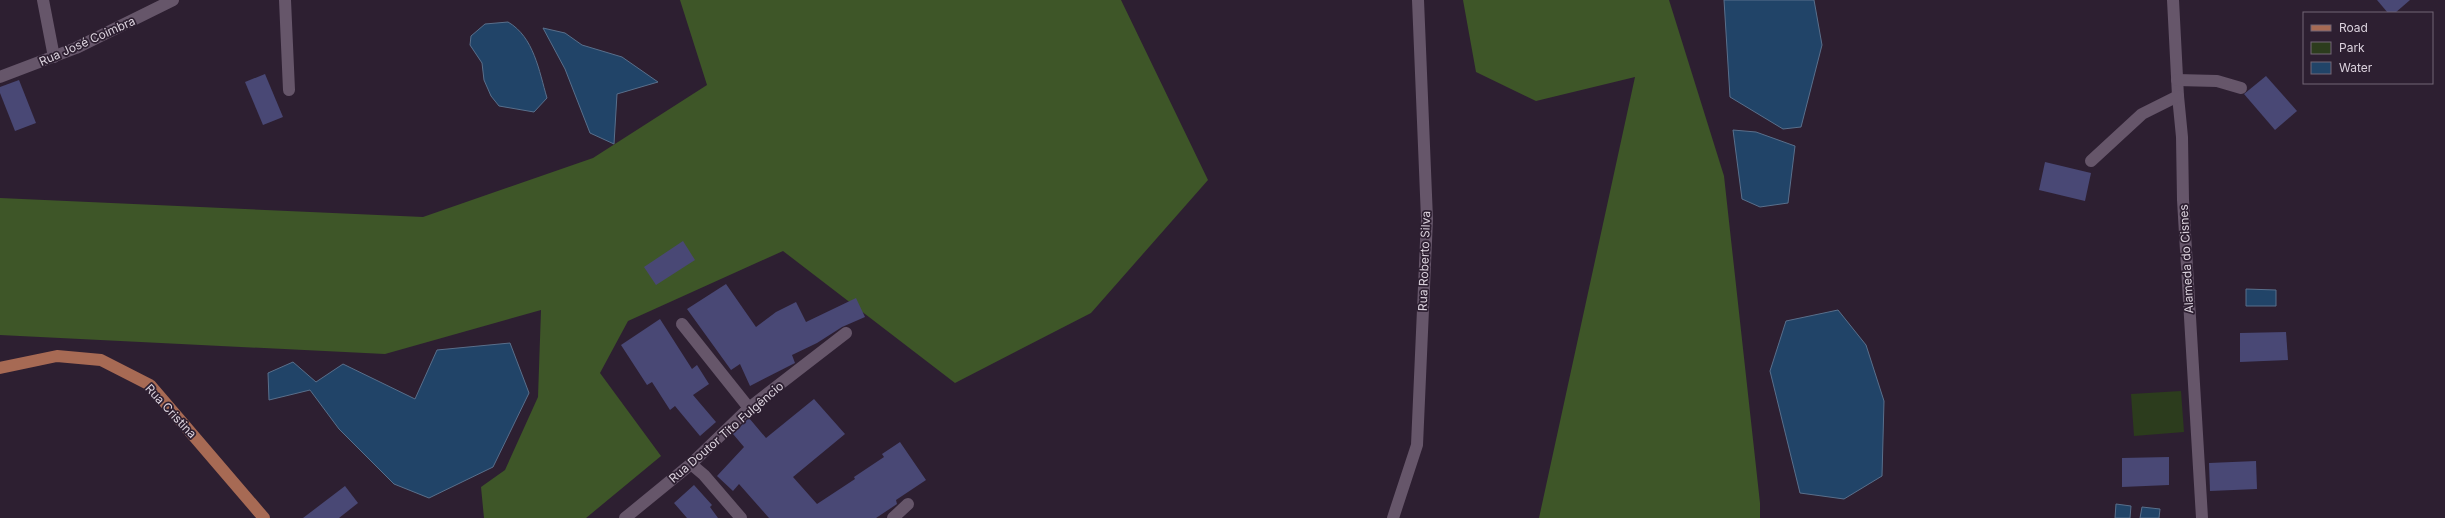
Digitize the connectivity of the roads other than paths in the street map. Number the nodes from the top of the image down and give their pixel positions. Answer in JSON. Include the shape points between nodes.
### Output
{"nodes":[{"id":1,"x":43,"y":0,"type":"edge"},
{"id":2,"x":173,"y":0,"type":"edge"},
{"id":3,"x":285,"y":0,"type":"edge"},
{"id":4,"x":1418,"y":0,"type":"edge"},
{"id":5,"x":2173,"y":0,"type":"edge"},
{"id":6,"x":54,"y":57,"type":"junction"},
{"id":7,"x":0,"y":77,"type":"edge"},
{"id":8,"x":2177,"y":80,"type":"junction"},
{"id":9,"x":2241,"y":88,"type":"dead end"},
{"id":10,"x":288,"y":90,"type":"dead end"},
{"id":11,"x":2178,"y":96,"type":"junction"},
{"id":12,"x":2091,"y":161,"type":"dead end"},
{"id":13,"x":682,"y":324,"type":"dead end"},
{"id":14,"x":846,"y":333,"type":"dead end"},
{"id":15,"x":0,"y":368,"type":"edge"},
{"id":16,"x":749,"y":408,"type":"junction"},
{"id":17,"x":691,"y":464,"type":"junction"},
{"id":18,"x":908,"y":504,"type":"dead end"},
{"id":19,"x":264,"y":518,"type":"edge"},
{"id":20,"x":625,"y":518,"type":"edge"},
{"id":21,"x":741,"y":518,"type":"edge"},
{"id":22,"x":893,"y":518,"type":"edge"},
{"id":23,"x":1393,"y":518,"type":"edge"},
{"id":24,"x":2202,"y":518,"type":"edge"}],
"edges":[{"from":1,"to":6,"type":"street"},
{"from":2,"to":6,"type":"street","name":"Rua José Coimbra"},
{"from":3,"to":10,"type":"street"},
{"from":4,"to":23,"type":"street","name":"Rua Roberto Silva","via":[[1427,219],[1418,437]]},
{"from":5,"to":8,"type":"street","name":"Alameda do Cisnes"},
{"from":6,"to":7,"type":"street","name":"Rua José Coimbra"},
{"from":8,"to":9,"type":"street","via":[[2217,82]]},
{"from":8,"to":11,"type":"street","name":"Alameda do Cisnes"},
{"from":11,"to":12,"type":"street","via":[[2142,114]]},
{"from":11,"to":24,"type":"street","name":"Alameda do Cisnes"},
{"from":13,"to":16,"type":"street"},
{"from":14,"to":16,"type":"street","name":"Rua Doutor Tito Fulgêncio"},
{"from":15,"to":19,"type":"main road","name":"Rua Cristina","via":[[57,356],[101,360],[150,385]]},
{"from":16,"to":17,"type":"street","name":"Rua Doutor Tito Fulgêncio"},
{"from":17,"to":20,"type":"street","name":"Rua Doutor Tito Fulgêncio"},
{"from":17,"to":21,"type":"street","via":[[704,475]]},
{"from":18,"to":22,"type":"street"}]}
